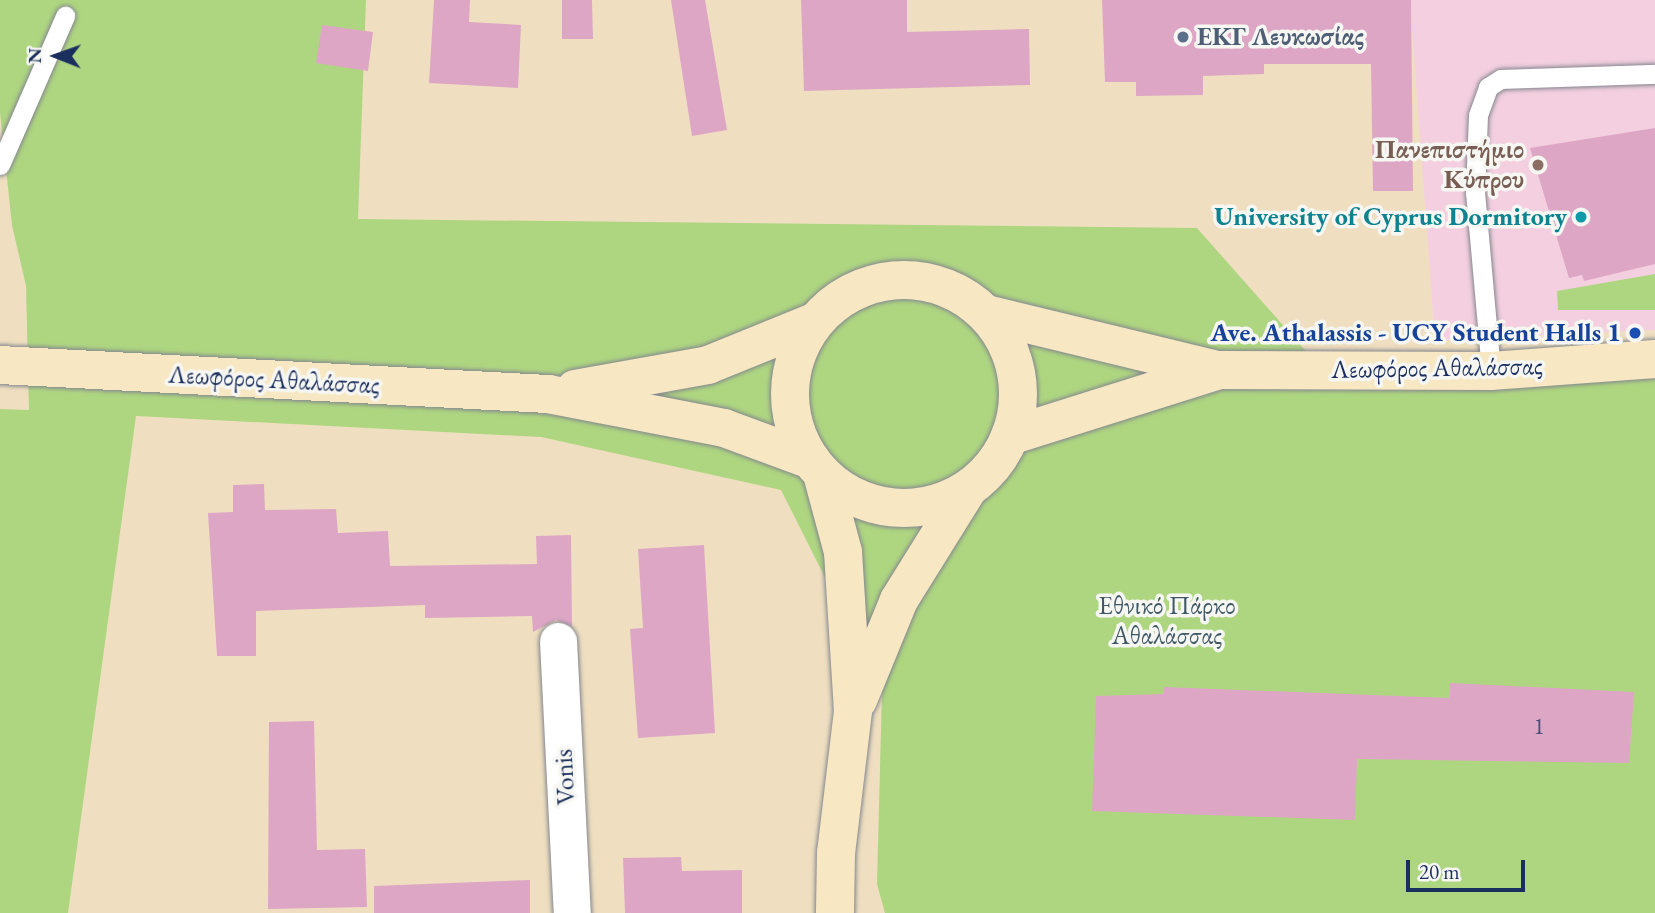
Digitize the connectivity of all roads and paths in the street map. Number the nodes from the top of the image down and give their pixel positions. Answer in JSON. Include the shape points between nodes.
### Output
{"nodes":[{"id":1,"x":65,"y":16,"type":"dead end"},
{"id":2,"x":1655,"y":74,"type":"edge"},
{"id":3,"x":0,"y":165,"type":"edge"},
{"id":4,"x":986,"y":314,"type":"junction"},
{"id":5,"x":814,"y":322,"type":"junction"},
{"id":6,"x":1655,"y":359,"type":"edge"},
{"id":7,"x":0,"y":365,"type":"edge"},
{"id":8,"x":1218,"y":370,"type":"junction"},
{"id":9,"x":1491,"y":371,"type":"junction"},
{"id":10,"x":548,"y":394,"type":"junction"},
{"id":11,"x":1010,"y":436,"type":"junction"},
{"id":12,"x":816,"y":467,"type":"junction"},
{"id":13,"x":968,"y":489,"type":"junction"},
{"id":14,"x":558,"y":641,"type":"dead end"},
{"id":15,"x":853,"y":711,"type":"junction"},
{"id":16,"x":572,"y":913,"type":"edge"},
{"id":17,"x":835,"y":913,"type":"edge"}],
"edges":[{"from":1,"to":3,"type":"lane"},
{"from":2,"to":9,"type":"lane","via":[[1501,79],[1488,87],[1478,115],[1475,193]]},
{"from":4,"to":5,"type":"main road","via":[[940,285],[885,280],[834,302]]},
{"from":4,"to":8,"type":"main road","name":"Λεωφόρος Αθαλάσσας"},
{"from":4,"to":11,"type":"main road","via":[[1005,341],[1016,372],[1017,404]]},
{"from":5,"to":10,"type":"main road","name":"Λεωφόρος Αθαλάσσας","via":[[708,365]]},
{"from":5,"to":12,"type":"main road","via":[[795,360],[790,401],[800,441]]},
{"from":6,"to":9,"type":"main road","name":"Λεωφόρος Αθαλάσσας"},
{"from":7,"to":10,"type":"main road","name":"Λεωφόρος Αθαλάσσας"},
{"from":8,"to":9,"type":"main road","name":"Λεωφόρος Αθαλάσσας"},
{"from":8,"to":11,"type":"main road","name":"Λεωφόρος Αθαλάσσας"},
{"from":10,"to":12,"type":"main road","name":"Λεωφόρος Αθαλάσσας","via":[[724,428]]},
{"from":11,"to":13,"type":"main road","via":[[986,474]]},
{"from":12,"to":13,"type":"main road","via":[[847,493],[877,505],[939,502]]},
{"from":12,"to":15,"type":"main road","via":[[844,552]]},
{"from":13,"to":15,"type":"main road","via":[[899,600]]},
{"from":14,"to":16,"type":"street","name":"Vonis"},
{"from":15,"to":17,"type":"main road","via":[[835,853]]}]}
